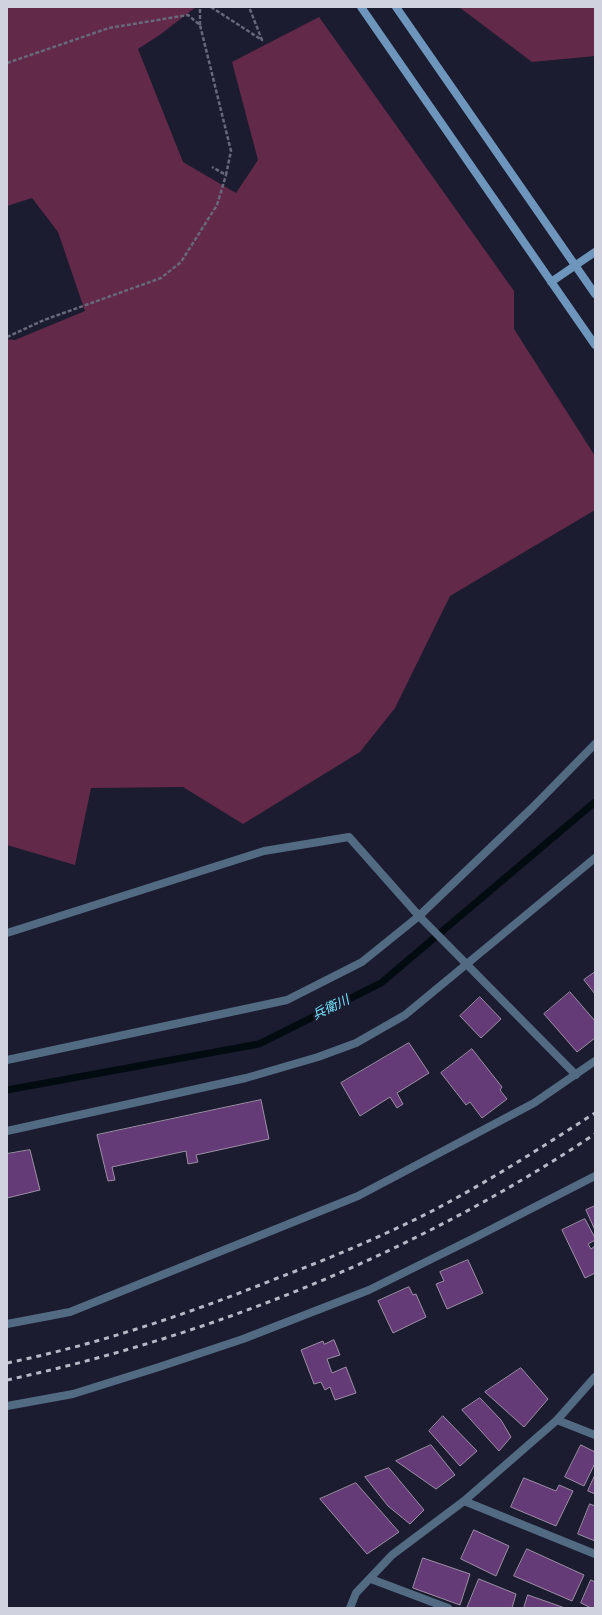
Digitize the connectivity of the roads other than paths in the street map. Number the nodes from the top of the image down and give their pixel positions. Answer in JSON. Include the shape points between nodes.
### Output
{"nodes":[{"id":1,"x":361,"y":7,"type":"edge"},
{"id":2,"x":396,"y":7,"type":"edge"},
{"id":3,"x":595,"y":252,"type":"edge"},
{"id":4,"x":575,"y":266,"type":"junction"},
{"id":5,"x":551,"y":282,"type":"junction"},
{"id":6,"x":595,"y":294,"type":"edge"},
{"id":7,"x":595,"y":345,"type":"edge"},
{"id":8,"x":595,"y":744,"type":"edge"},
{"id":9,"x":595,"y":858,"type":"edge"},
{"id":10,"x":418,"y":916,"type":"junction"},
{"id":11,"x":7,"y":932,"type":"edge"},
{"id":12,"x":467,"y":965,"type":"junction"},
{"id":13,"x":7,"y":1060,"type":"edge"},
{"id":14,"x":595,"y":1061,"type":"edge"},
{"id":15,"x":576,"y":1075,"type":"junction"},
{"id":16,"x":7,"y":1131,"type":"edge"},
{"id":17,"x":595,"y":1176,"type":"edge"},
{"id":18,"x":7,"y":1324,"type":"edge"},
{"id":19,"x":595,"y":1377,"type":"edge"},
{"id":20,"x":7,"y":1406,"type":"edge"},
{"id":21,"x":557,"y":1420,"type":"junction"},
{"id":22,"x":595,"y":1434,"type":"edge"},
{"id":23,"x":464,"y":1501,"type":"junction"},
{"id":24,"x":595,"y":1554,"type":"edge"},
{"id":25,"x":371,"y":1579,"type":"junction"},
{"id":26,"x":350,"y":1608,"type":"edge"},
{"id":27,"x":448,"y":1608,"type":"edge"}],
"edges":[{"from":1,"to":5,"type":"street"},
{"from":2,"to":4,"type":"street"},
{"from":3,"to":4,"type":"street"},
{"from":4,"to":5,"type":"street"},
{"from":4,"to":6,"type":"street"},
{"from":5,"to":7,"type":"street"},
{"from":8,"to":10,"type":"street"},
{"from":9,"to":12,"type":"street"},
{"from":10,"to":11,"type":"street","via":[[349,836],[264,851]]},
{"from":10,"to":12,"type":"street"},
{"from":10,"to":13,"type":"street","via":[[362,962],[287,1000]]},
{"from":12,"to":15,"type":"street"},
{"from":12,"to":16,"type":"street","via":[[405,1015],[356,1043],[318,1057],[246,1078]]},
{"from":14,"to":15,"type":"street"},
{"from":15,"to":18,"type":"street","via":[[534,1103],[358,1196],[70,1312]]},
{"from":17,"to":20,"type":"street","via":[[347,1299],[243,1339],[74,1394]]},
{"from":19,"to":21,"type":"street"},
{"from":21,"to":22,"type":"street"},
{"from":21,"to":23,"type":"street"},
{"from":23,"to":24,"type":"street"},
{"from":23,"to":25,"type":"street","via":[[392,1555]]},
{"from":25,"to":26,"type":"street","via":[[356,1593]]},
{"from":25,"to":27,"type":"street"}]}
